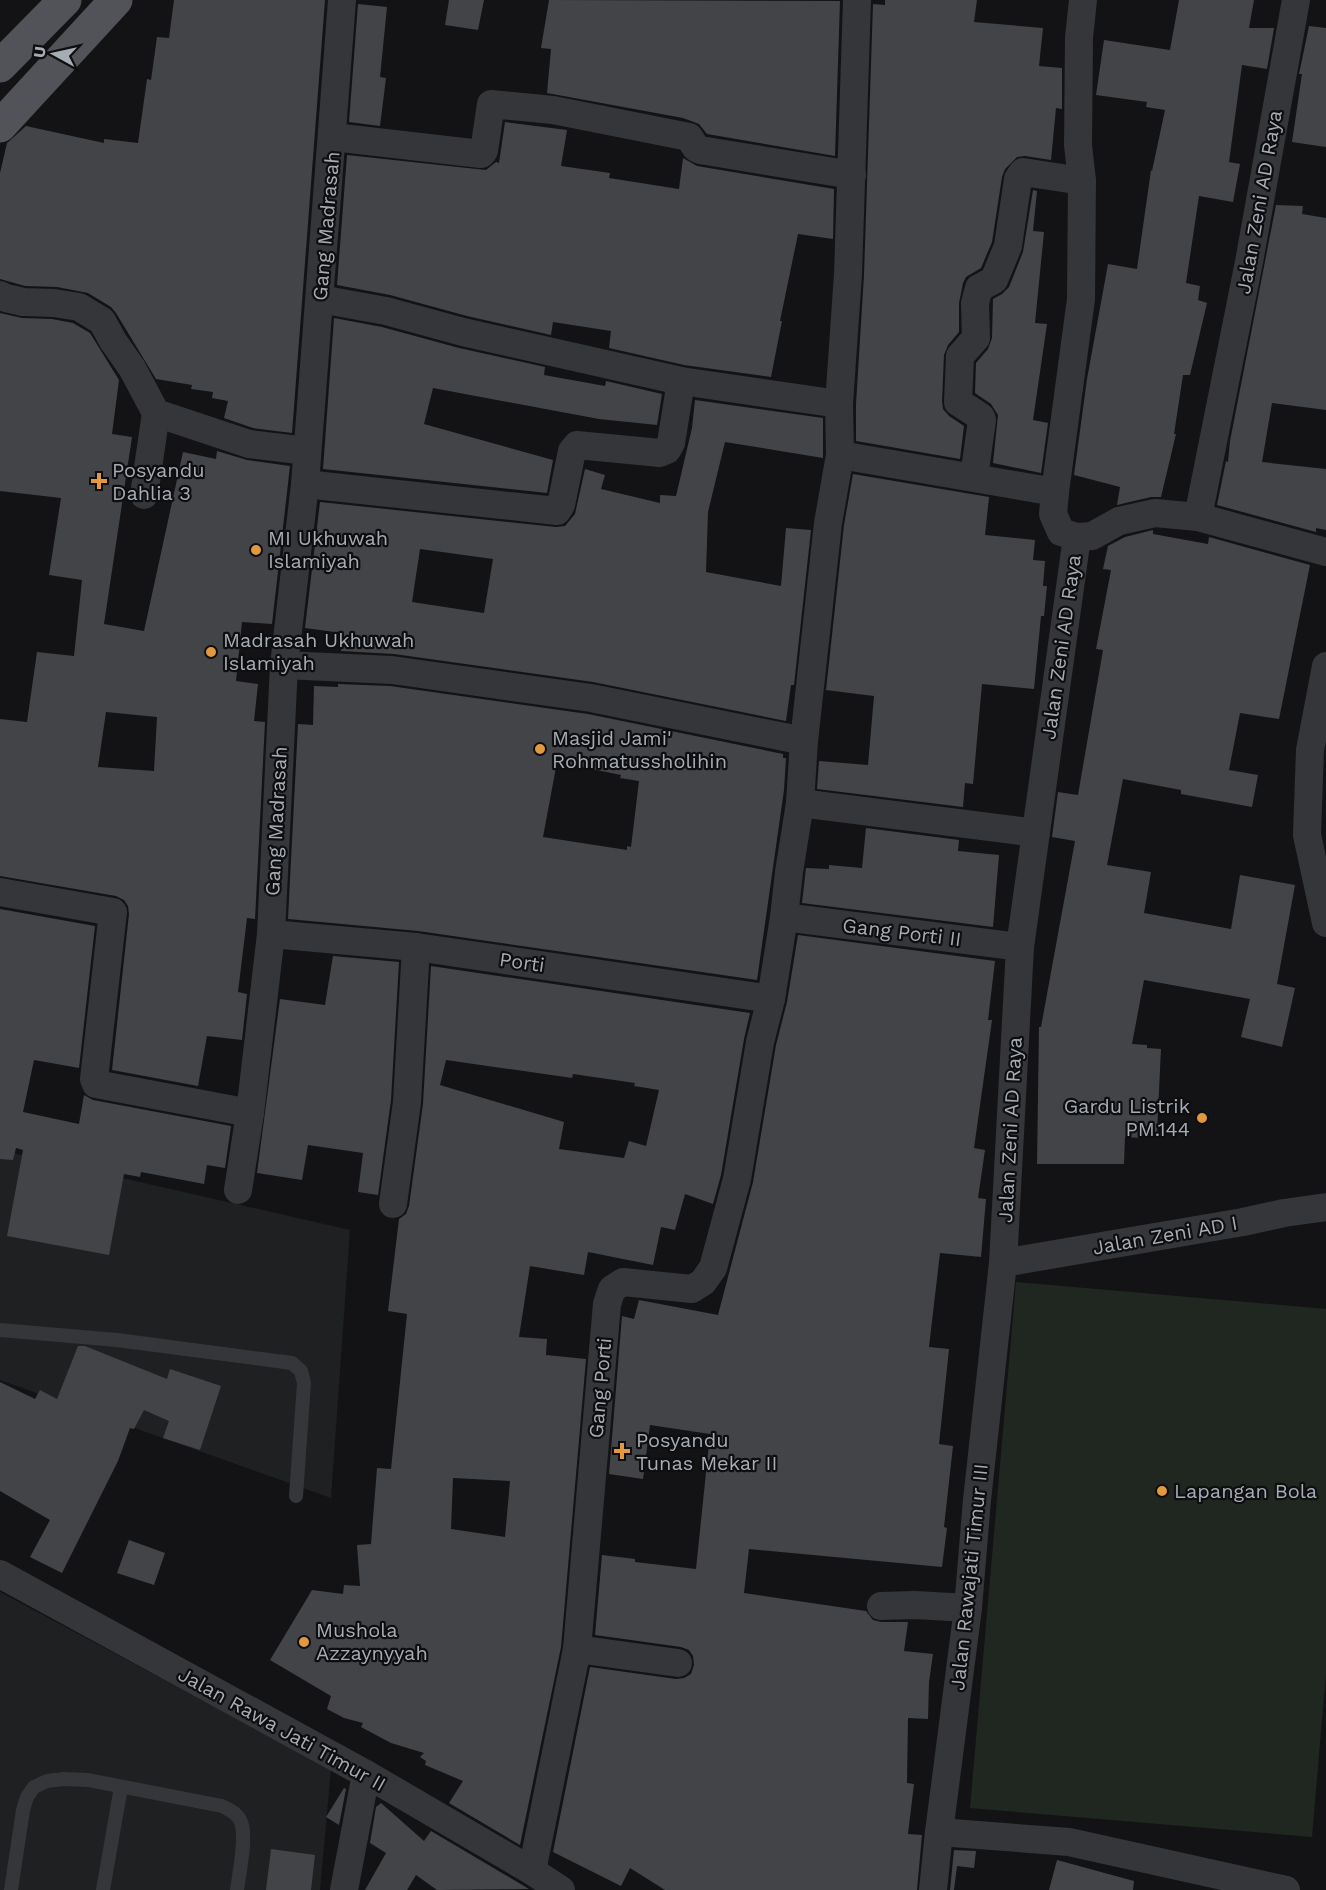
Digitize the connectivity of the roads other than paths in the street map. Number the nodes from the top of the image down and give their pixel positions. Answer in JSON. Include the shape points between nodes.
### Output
{"nodes":[{"id":1,"x":65,"y":0,"type":"edge"},
{"id":2,"x":116,"y":0,"type":"edge"},
{"id":3,"x":342,"y":0,"type":"edge"},
{"id":4,"x":857,"y":0,"type":"edge"},
{"id":5,"x":1083,"y":0,"type":"edge"},
{"id":6,"x":1296,"y":0,"type":"edge"},
{"id":7,"x":0,"y":66,"type":"edge"},
{"id":8,"x":0,"y":126,"type":"edge"},
{"id":9,"x":333,"y":137,"type":"junction"},
{"id":10,"x":852,"y":175,"type":"junction"},
{"id":11,"x":1082,"y":181,"type":"junction"},
{"id":12,"x":0,"y":295,"type":"edge"},
{"id":13,"x":320,"y":299,"type":"junction"},
{"id":14,"x":681,"y":381,"type":"junction"},
{"id":15,"x":839,"y":404,"type":"junction"},
{"id":16,"x":156,"y":413,"type":"junction"},
{"id":17,"x":307,"y":451,"type":"junction"},
{"id":18,"x":840,"y":455,"type":"junction"},
{"id":19,"x":974,"y":477,"type":"junction"},
{"id":20,"x":305,"y":484,"type":"junction"},
{"id":21,"x":1054,"y":492,"type":"junction"},
{"id":22,"x":144,"y":495,"type":"dead end"},
{"id":23,"x":1198,"y":517,"type":"junction"},
{"id":24,"x":1077,"y":537,"type":"junction"},
{"id":25,"x":1326,"y":552,"type":"edge"},
{"id":26,"x":284,"y":665,"type":"junction"},
{"id":27,"x":1326,"y":666,"type":"edge"},
{"id":28,"x":804,"y":741,"type":"junction"},
{"id":29,"x":800,"y":803,"type":"junction"},
{"id":30,"x":1036,"y":833,"type":"junction"},
{"id":31,"x":0,"y":892,"type":"edge"},
{"id":32,"x":784,"y":917,"type":"junction"},
{"id":33,"x":1326,"y":922,"type":"edge"},
{"id":34,"x":271,"y":934,"type":"junction"},
{"id":35,"x":416,"y":947,"type":"junction"},
{"id":36,"x":1020,"y":947,"type":"junction"},
{"id":37,"x":771,"y":999,"type":"junction"},
{"id":38,"x":250,"y":1113,"type":"junction"},
{"id":39,"x":238,"y":1190,"type":"dead end"},
{"id":40,"x":393,"y":1204,"type":"dead end"},
{"id":41,"x":1326,"y":1207,"type":"edge"},
{"id":42,"x":1003,"y":1263,"type":"junction"},
{"id":43,"x":0,"y":1330,"type":"edge"},
{"id":44,"x":296,"y":1496,"type":"dead end"},
{"id":45,"x":0,"y":1574,"type":"edge"},
{"id":46,"x":881,"y":1606,"type":"dead end"},
{"id":47,"x":968,"y":1608,"type":"junction"},
{"id":48,"x":577,"y":1649,"type":"junction"},
{"id":49,"x":678,"y":1663,"type":"dead end"},
{"id":50,"x":366,"y":1774,"type":"junction"},
{"id":51,"x":121,"y":1787,"type":"junction"},
{"id":52,"x":939,"y":1832,"type":"junction"},
{"id":53,"x":532,"y":1871,"type":"junction"},
{"id":54,"x":1258,"y":1887,"type":"edge"},
{"id":55,"x":10,"y":1890,"type":"edge"},
{"id":56,"x":103,"y":1890,"type":"edge"},
{"id":57,"x":237,"y":1890,"type":"edge"},
{"id":58,"x":344,"y":1890,"type":"edge"},
{"id":59,"x":561,"y":1890,"type":"edge"},
{"id":60,"x":933,"y":1890,"type":"edge"},
{"id":61,"x":1286,"y":1890,"type":"edge"}],
"edges":[{"from":1,"to":7,"type":"main road"},
{"from":2,"to":8,"type":"main road"},
{"from":3,"to":9,"type":"street","name":"Gang Madrasah"},
{"from":4,"to":10,"type":"street"},
{"from":5,"to":11,"type":"street","via":[[1078,134]]},
{"from":6,"to":23,"type":"street","name":"Jalan Zeni AD Raya"},
{"from":9,"to":10,"type":"street","via":[[481,154],[491,104],[553,110],[687,136],[700,150]]},
{"from":9,"to":13,"type":"street","name":"Gang Madrasah"},
{"from":10,"to":15,"type":"street"},
{"from":11,"to":19,"type":"street","via":[[1023,172],[1018,179],[1008,246],[994,280],[979,288],[975,303],[976,338],[959,360],[958,402],[982,420]]},
{"from":11,"to":21,"type":"street","via":[[1081,299]]},
{"from":12,"to":16,"type":"street","via":[[23,302],[79,307],[102,321]]},
{"from":13,"to":14,"type":"street"},
{"from":13,"to":17,"type":"street","name":"Gang Madrasah"},
{"from":14,"to":15,"type":"street"},
{"from":14,"to":20,"type":"street","via":[[668,450],[660,453],[577,445],[572,451],[557,511]]},
{"from":15,"to":18,"type":"street"},
{"from":16,"to":17,"type":"street","via":[[249,444]]},
{"from":16,"to":22,"type":"street"},
{"from":17,"to":20,"type":"street","name":"Gang Madrasah"},
{"from":18,"to":19,"type":"street"},
{"from":18,"to":28,"type":"street","via":[[828,523]]},
{"from":19,"to":21,"type":"street"},
{"from":20,"to":26,"type":"street","name":"Gang Madrasah"},
{"from":21,"to":24,"type":"street","via":[[1053,514],[1061,532]]},
{"from":23,"to":24,"type":"street","name":"Jalan Zeni AD Raya","via":[[1155,513],[1119,521],[1092,536]]},
{"from":23,"to":25,"type":"street"},
{"from":24,"to":30,"type":"street","name":"Jalan Zeni AD Raya"},
{"from":26,"to":28,"type":"street","via":[[392,670],[580,697]]},
{"from":26,"to":34,"type":"street","name":"Gang Madrasah"},
{"from":27,"to":33,"type":"street","via":[[1310,750],[1307,835]]},
{"from":28,"to":29,"type":"street"},
{"from":29,"to":30,"type":"street"},
{"from":29,"to":32,"type":"street"},
{"from":30,"to":36,"type":"street","name":"Jalan Zeni AD Raya"},
{"from":31,"to":38,"type":"street","via":[[114,912],[96,1084]]},
{"from":32,"to":36,"type":"street","name":"Gang Porti II"},
{"from":32,"to":37,"type":"street"},
{"from":34,"to":35,"type":"street","name":"Porti"},
{"from":34,"to":38,"type":"street","name":"Gang Madrasah"},
{"from":35,"to":37,"type":"street","name":"Porti"},
{"from":35,"to":40,"type":"street","via":[[407,1102]]},
{"from":36,"to":42,"type":"street","name":"Jalan Zeni AD Raya"},
{"from":37,"to":48,"type":"street","name":"Gang Porti","via":[[737,1179],[713,1268],[692,1289],[623,1282],[612,1289]]},
{"from":38,"to":39,"type":"street","name":"Gang Madrasah"},
{"from":41,"to":42,"type":"street","name":"Jalan Zeni AD I"},
{"from":42,"to":47,"type":"street","name":"Jalan Rawajati Timur III"},
{"from":43,"to":44,"type":"lane","via":[[117,1340],[292,1363],[301,1371],[304,1383]]},
{"from":45,"to":50,"type":"street","name":"Jalan Rawa Jati Timur II"},
{"from":46,"to":47,"type":"street"},
{"from":47,"to":52,"type":"street","name":"Jalan Rawajati Timur III"},
{"from":48,"to":49,"type":"street"},
{"from":48,"to":53,"type":"street","name":"Gang Porti"},
{"from":50,"to":53,"type":"street","name":"Jalan Rawa Jati Timur II"},
{"from":50,"to":58,"type":"street"},
{"from":51,"to":55,"type":"lane","via":[[63,1779],[34,1787],[23,1810]]},
{"from":51,"to":56,"type":"lane"},
{"from":51,"to":57,"type":"lane","via":[[222,1806],[235,1813],[243,1832]]},
{"from":52,"to":54,"type":"street","via":[[1069,1842]]},
{"from":52,"to":60,"type":"street","name":"Jalan Rawajati Timur III"},
{"from":53,"to":59,"type":"street","name":"Jalan Rawa Jati Timur II"},
{"from":54,"to":61,"type":"street"}]}
